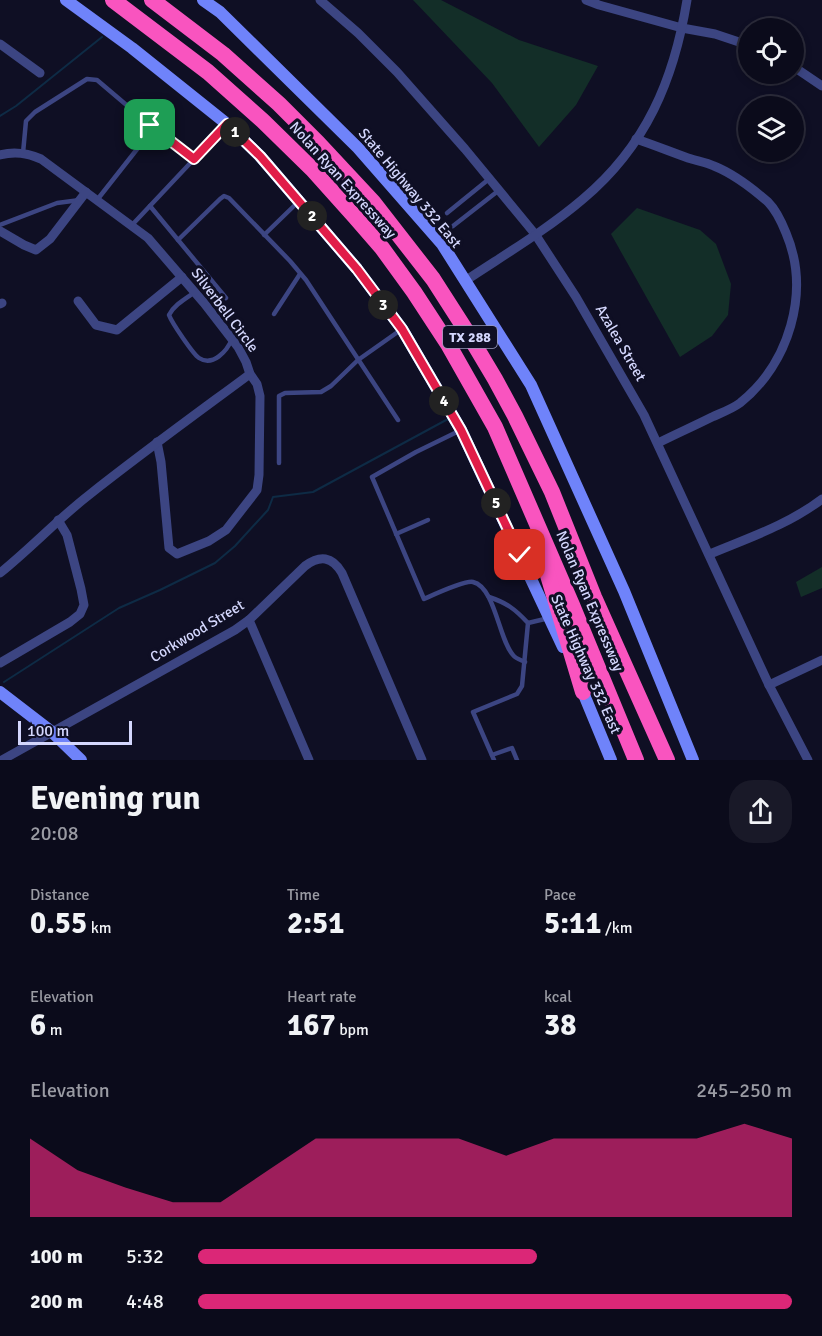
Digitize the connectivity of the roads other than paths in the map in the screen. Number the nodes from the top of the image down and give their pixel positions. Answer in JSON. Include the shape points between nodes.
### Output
{"nodes":[{"id":1,"x":66,"y":0,"type":"edge"},
{"id":2,"x":112,"y":0,"type":"edge"},
{"id":3,"x":152,"y":0,"type":"edge"},
{"id":4,"x":204,"y":0,"type":"edge"},
{"id":5,"x":320,"y":0,"type":"edge"},
{"id":6,"x":586,"y":0,"type":"edge"},
{"id":7,"x":687,"y":0,"type":"edge"},
{"id":8,"x":682,"y":28,"type":"junction"},
{"id":9,"x":738,"y":42,"type":"edge"},
{"id":10,"x":0,"y":44,"type":"edge"},
{"id":11,"x":39,"y":73,"type":"dead end"},
{"id":12,"x":804,"y":73,"type":"edge"},
{"id":13,"x":822,"y":86,"type":"edge"},
{"id":14,"x":227,"y":124,"type":"junction"},
{"id":15,"x":150,"y":125,"type":"junction"},
{"id":16,"x":636,"y":139,"type":"junction"},
{"id":17,"x":23,"y":153,"type":"junction"},
{"id":18,"x":0,"y":155,"type":"edge"},
{"id":19,"x":194,"y":159,"type":"junction"},
{"id":20,"x":490,"y":178,"type":"junction"},
{"id":21,"x":500,"y":190,"type":"junction"},
{"id":22,"x":83,"y":196,"type":"junction"},
{"id":23,"x":97,"y":200,"type":"junction"},
{"id":24,"x":299,"y":201,"type":"junction"},
{"id":25,"x":150,"y":206,"type":"junction"},
{"id":26,"x":447,"y":213,"type":"dead end"},
{"id":27,"x":0,"y":225,"type":"edge"},
{"id":28,"x":132,"y":225,"type":"junction"},
{"id":29,"x":453,"y":226,"type":"dead end"},
{"id":30,"x":0,"y":231,"type":"edge"},
{"id":31,"x":535,"y":234,"type":"junction"},
{"id":32,"x":264,"y":235,"type":"junction"},
{"id":33,"x":178,"y":240,"type":"junction"},
{"id":34,"x":300,"y":274,"type":"junction"},
{"id":35,"x":182,"y":277,"type":"junction"},
{"id":36,"x":465,"y":281,"type":"junction"},
{"id":37,"x":195,"y":292,"type":"junction"},
{"id":38,"x":226,"y":298,"type":"dead end"},
{"id":39,"x":78,"y":302,"type":"dead end"},
{"id":40,"x":273,"y":314,"type":"dead end"},
{"id":41,"x":402,"y":329,"type":"junction"},
{"id":42,"x":232,"y":339,"type":"junction"},
{"id":43,"x":358,"y":360,"type":"junction"},
{"id":44,"x":250,"y":374,"type":"junction"},
{"id":45,"x":398,"y":420,"type":"dead end"},
{"id":46,"x":461,"y":430,"type":"junction"},
{"id":47,"x":157,"y":442,"type":"junction"},
{"id":48,"x":658,"y":443,"type":"junction"},
{"id":49,"x":279,"y":463,"type":"dead end"},
{"id":50,"x":519,"y":480,"type":"junction"},
{"id":51,"x":822,"y":499,"type":"edge"},
{"id":52,"x":58,"y":520,"type":"junction"},
{"id":53,"x":428,"y":520,"type":"dead end"},
{"id":54,"x":396,"y":534,"type":"junction"},
{"id":55,"x":710,"y":554,"type":"junction"},
{"id":56,"x":0,"y":573,"type":"edge"},
{"id":57,"x":489,"y":597,"type":"junction"},
{"id":58,"x":550,"y":618,"type":"junction"},
{"id":59,"x":249,"y":620,"type":"junction"},
{"id":60,"x":528,"y":623,"type":"junction"},
{"id":61,"x":822,"y":660,"type":"edge"},
{"id":62,"x":525,"y":662,"type":"junction"},
{"id":63,"x":0,"y":663,"type":"edge"},
{"id":64,"x":769,"y":685,"type":"junction"},
{"id":65,"x":0,"y":692,"type":"edge"},
{"id":66,"x":584,"y":692,"type":"junction"},
{"id":67,"x":52,"y":732,"type":"junction"},
{"id":68,"x":493,"y":758,"type":"edge"},
{"id":69,"x":2,"y":760,"type":"edge"},
{"id":70,"x":81,"y":760,"type":"edge"},
{"id":71,"x":309,"y":760,"type":"edge"},
{"id":72,"x":422,"y":760,"type":"edge"},
{"id":73,"x":517,"y":760,"type":"edge"},
{"id":74,"x":612,"y":760,"type":"edge"},
{"id":75,"x":636,"y":760,"type":"edge"},
{"id":76,"x":667,"y":760,"type":"edge"},
{"id":77,"x":693,"y":760,"type":"edge"},
{"id":78,"x":808,"y":760,"type":"edge"}],
"edges":[{"from":1,"to":14,"type":"main road","name":"State Highway 332 East"},
{"from":2,"to":50,"type":"highway","name":"Nolan Ryan Expressway","number":"TX 288","via":[[208,72],[263,121],[355,217],[406,281],[448,344],[495,427]]},
{"from":3,"to":76,"type":"highway","name":"Nolan Ryan Expressway","number":"TX 288","via":[[223,54],[279,104],[373,202],[433,279],[490,370],[552,492]]},
{"from":4,"to":36,"type":"main road","name":"State Highway 332 East","via":[[358,148],[442,244]]},
{"from":5,"to":20,"type":"street","name":"Azalea Street","via":[[397,72]]},
{"from":6,"to":8,"type":"street"},
{"from":7,"to":8,"type":"street"},
{"from":8,"to":9,"type":"street"},
{"from":8,"to":16,"type":"street","via":[[667,82]]},
{"from":10,"to":11,"type":"street"},
{"from":12,"to":13,"type":"street"},
{"from":14,"to":19,"type":"lane"},
{"from":14,"to":24,"type":"main road","name":"State Highway 332 East"},
{"from":15,"to":17,"type":"lane","via":[[97,80],[87,79],[26,121]]},
{"from":15,"to":19,"type":"lane"},
{"from":15,"to":23,"type":"lane","via":[[149,134]]},
{"from":16,"to":31,"type":"street","via":[[618,164],[582,200]]},
{"from":16,"to":48,"type":"street","via":[[713,165],[748,185],[769,203],[780,220],[796,273],[790,327],[781,353],[758,386],[737,405]]},
{"from":17,"to":18,"type":"street","name":"Silverbell Circle"},
{"from":17,"to":22,"type":"street","name":"Silverbell Circle","via":[[41,159]]},
{"from":19,"to":25,"type":"lane"},
{"from":20,"to":21,"type":"street","name":"Azalea Street"},
{"from":20,"to":26,"type":"lane"},
{"from":21,"to":29,"type":"lane"},
{"from":21,"to":31,"type":"street","name":"Azalea Street"},
{"from":22,"to":23,"type":"street","name":"Silverbell Circle"},
{"from":22,"to":27,"type":"lane"},
{"from":22,"to":30,"type":"street","via":[[50,239],[36,250]]},
{"from":23,"to":28,"type":"street","name":"Silverbell Circle"},
{"from":24,"to":32,"type":"lane"},
{"from":24,"to":41,"type":"main road","name":"State Highway 332 East"},
{"from":25,"to":28,"type":"lane"},
{"from":25,"to":33,"type":"lane"},
{"from":28,"to":35,"type":"street","name":"Silverbell Circle"},
{"from":31,"to":36,"type":"street"},
{"from":31,"to":48,"type":"street","name":"Azalea Street","via":[[604,344]]},
{"from":32,"to":33,"type":"lane","via":[[224,196]]},
{"from":32,"to":34,"type":"lane"},
{"from":33,"to":38,"type":"lane"},
{"from":34,"to":40,"type":"lane"},
{"from":34,"to":43,"type":"lane"},
{"from":35,"to":37,"type":"street","name":"Silverbell Circle"},
{"from":35,"to":39,"type":"street","via":[[117,330],[96,325]]},
{"from":36,"to":77,"type":"main road","name":"State Highway 332 East","via":[[531,385],[624,591]]},
{"from":37,"to":42,"type":"street","name":"Silverbell Circle"},
{"from":37,"to":42,"type":"lane","via":[[169,315],[198,358],[222,355]]},
{"from":41,"to":43,"type":"lane"},
{"from":41,"to":46,"type":"main road","name":"State Highway 332 East"},
{"from":42,"to":44,"type":"street","name":"Silverbell Circle"},
{"from":43,"to":45,"type":"lane"},
{"from":43,"to":49,"type":"lane","via":[[321,392],[279,396]]},
{"from":44,"to":47,"type":"street","name":"Silverbell Circle"},
{"from":44,"to":47,"type":"street","via":[[260,396],[257,490],[226,530],[177,554],[169,548]]},
{"from":46,"to":54,"type":"lane","via":[[372,477]]},
{"from":46,"to":58,"type":"main road","name":"State Highway 332 East"},
{"from":47,"to":52,"type":"street","name":"Silverbell Circle"},
{"from":48,"to":55,"type":"street","name":"Azalea Street"},
{"from":50,"to":66,"type":"highway"},
{"from":50,"to":75,"type":"highway","name":"Nolan Ryan Expressway","number":"TX 288"},
{"from":51,"to":55,"type":"street","via":[[776,527]]},
{"from":52,"to":56,"type":"street","name":"Silverbell Circle"},
{"from":52,"to":63,"type":"street","via":[[67,535],[81,589],[84,604],[80,614]]},
{"from":53,"to":54,"type":"lane"},
{"from":54,"to":57,"type":"lane","via":[[424,599],[466,582],[474,582]]},
{"from":55,"to":64,"type":"street","name":"Azalea Street"},
{"from":57,"to":60,"type":"lane","via":[[504,602]]},
{"from":57,"to":62,"type":"lane","via":[[509,650]]},
{"from":58,"to":60,"type":"lane"},
{"from":58,"to":66,"type":"main road","name":"State Highway 332 East"},
{"from":59,"to":67,"type":"street","name":"Corkwood Street"},
{"from":59,"to":71,"type":"street"},
{"from":59,"to":72,"type":"street","name":"Corkwood Street","via":[[305,566],[314,560],[332,561],[342,573]]},
{"from":60,"to":62,"type":"lane"},
{"from":61,"to":64,"type":"street"},
{"from":62,"to":68,"type":"lane","via":[[517,694],[473,712]]},
{"from":64,"to":78,"type":"street","name":"Azalea Street"},
{"from":65,"to":67,"type":"main road"},
{"from":66,"to":74,"type":"main road","name":"State Highway 332 East"},
{"from":67,"to":69,"type":"street","name":"Corkwood Street"},
{"from":67,"to":70,"type":"main road"},
{"from":68,"to":73,"type":"lane","via":[[512,748]]}]}
